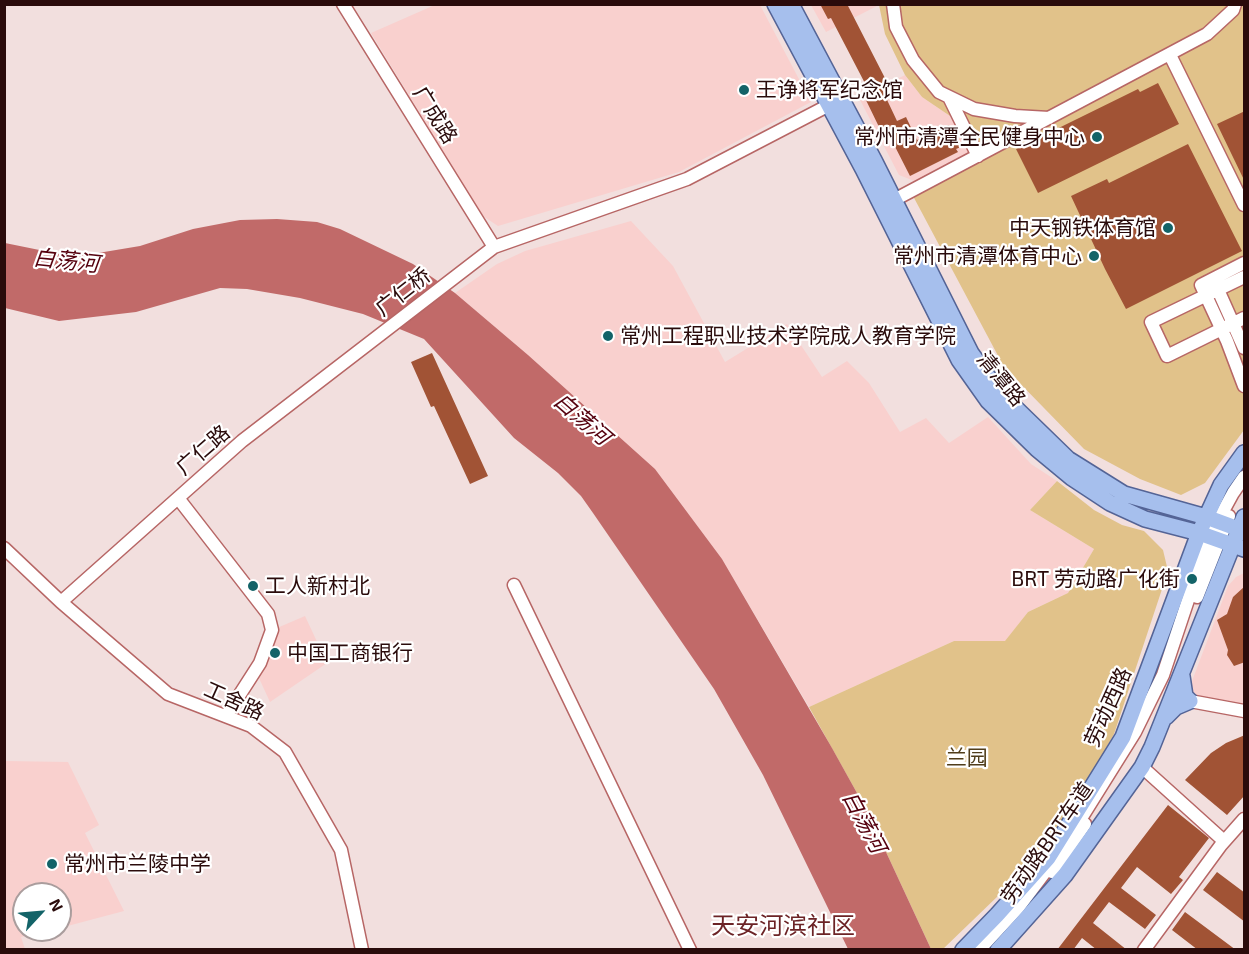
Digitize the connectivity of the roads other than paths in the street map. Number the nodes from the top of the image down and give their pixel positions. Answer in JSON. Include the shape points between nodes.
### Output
{"nodes":[{"id":1,"x":343,"y":4,"type":"edge"},
{"id":2,"x":775,"y":4,"type":"edge"},
{"id":3,"x":791,"y":4,"type":"edge"},
{"id":4,"x":893,"y":4,"type":"edge"},
{"id":5,"x":1235,"y":4,"type":"edge"},
{"id":6,"x":1170,"y":55,"type":"junction"},
{"id":7,"x":949,"y":97,"type":"junction"},
{"id":8,"x":835,"y":102,"type":"junction"},
{"id":9,"x":1051,"y":118,"type":"junction"},
{"id":10,"x":978,"y":156,"type":"junction"},
{"id":11,"x":894,"y":200,"type":"junction"},
{"id":12,"x":1245,"y":205,"type":"edge"},
{"id":13,"x":494,"y":247,"type":"junction"},
{"id":14,"x":1245,"y":263,"type":"edge"},
{"id":15,"x":1245,"y":277,"type":"edge"},
{"id":16,"x":1216,"y":284,"type":"junction"},
{"id":17,"x":1206,"y":296,"type":"junction"},
{"id":18,"x":1239,"y":321,"type":"edge"},
{"id":19,"x":1222,"y":330,"type":"junction"},
{"id":20,"x":378,"y":336,"type":"joint"},
{"id":21,"x":1245,"y":348,"type":"edge"},
{"id":22,"x":1245,"y":386,"type":"edge"},
{"id":23,"x":1245,"y":453,"type":"edge"},
{"id":24,"x":1245,"y":477,"type":"edge"},
{"id":25,"x":1245,"y":490,"type":"edge"},
{"id":26,"x":178,"y":498,"type":"junction"},
{"id":27,"x":1229,"y":523,"type":"edge"},
{"id":28,"x":1221,"y":541,"type":"edge"},
{"id":29,"x":4,"y":548,"type":"edge"},
{"id":30,"x":514,"y":585,"type":"dead end"},
{"id":31,"x":61,"y":602,"type":"junction"},
{"id":32,"x":1176,"y":670,"type":"junction"},
{"id":33,"x":1190,"y":701,"type":"junction"},
{"id":34,"x":1245,"y":711,"type":"edge"},
{"id":35,"x":226,"y":716,"type":"junction"},
{"id":36,"x":1162,"y":722,"type":"junction"},
{"id":37,"x":1142,"y":767,"type":"junction"},
{"id":38,"x":1245,"y":819,"type":"edge"},
{"id":39,"x":1224,"y":841,"type":"junction"},
{"id":40,"x":362,"y":950,"type":"edge"},
{"id":41,"x":690,"y":950,"type":"edge"},
{"id":42,"x":963,"y":950,"type":"edge"},
{"id":43,"x":980,"y":950,"type":"edge"},
{"id":44,"x":990,"y":950,"type":"edge"},
{"id":45,"x":998,"y":950,"type":"edge"},
{"id":46,"x":1144,"y":950,"type":"edge"}],
"edges":[{"from":1,"to":13,"type":"street","name":"广成路"},
{"from":2,"to":8,"type":"main road","name":"清潭路"},
{"from":3,"to":8,"type":"main road","name":"清潭路"},
{"from":4,"to":7,"type":"street","via":[[896,27],[913,60],[939,92]]},
{"from":5,"to":6,"type":"street","via":[[1207,34]]},
{"from":6,"to":9,"type":"street"},
{"from":6,"to":12,"type":"street"},
{"from":7,"to":9,"type":"street","via":[[974,109]]},
{"from":7,"to":10,"type":"street"},
{"from":8,"to":11,"type":"main road","name":"清潭路"},
{"from":8,"to":13,"type":"street","name":"广仁桥","via":[[687,179]]},
{"from":8,"to":28,"type":"main road","name":"清潭路","via":[[958,360],[988,402],[1037,450],[1110,503],[1144,519]]},
{"from":9,"to":10,"type":"street"},
{"from":10,"to":11,"type":"street"},
{"from":11,"to":27,"type":"main road","name":"清潭路","via":[[971,352],[999,392],[1068,459],[1124,494]]},
{"from":13,"to":20,"type":"street","name":"广仁桥"},
{"from":14,"to":16,"type":"street"},
{"from":15,"to":16,"type":"street"},
{"from":16,"to":17,"type":"street"},
{"from":16,"to":18,"type":"street"},
{"from":17,"to":19,"type":"street"},
{"from":17,"to":19,"type":"street","via":[[1151,322],[1167,356]]},
{"from":18,"to":19,"type":"street"},
{"from":18,"to":21,"type":"street"},
{"from":19,"to":22,"type":"street"},
{"from":20,"to":26,"type":"street","name":"广仁路","via":[[242,441]]},
{"from":23,"to":27,"type":"main road","name":"劳动西路","via":[[1221,485]]},
{"from":24,"to":27,"type":"street"},
{"from":25,"to":27,"type":"street"},
{"from":26,"to":31,"type":"street","name":"广仁路"},
{"from":26,"to":35,"type":"street","via":[[268,614],[272,630],[260,663]]},
{"from":27,"to":28,"type":"main road","name":"劳动西路"},
{"from":27,"to":28,"type":"main road","name":"劳动西路"},
{"from":28,"to":32,"type":"main road","name":"劳动西路"},
{"from":28,"to":42,"type":"main road","name":"劳动西路","via":[[1123,737],[1048,858]]},
{"from":28,"to":43,"type":"street","via":[[1135,732],[1056,858]]},
{"from":29,"to":31,"type":"street","name":"工舍路"},
{"from":30,"to":41,"type":"street"},
{"from":31,"to":35,"type":"street","name":"工舍路","via":[[168,694]]},
{"from":32,"to":33,"type":"main road"},
{"from":32,"to":36,"type":"main road","name":"劳动西路"},
{"from":32,"to":44,"type":"street","name":"劳动路BRT车道","via":[[1115,779],[1036,895]]},
{"from":33,"to":34,"type":"street"},
{"from":33,"to":36,"type":"main road","via":[[1176,707]]},
{"from":35,"to":40,"type":"street","name":"工舍路","via":[[251,726],[285,752],[341,850]]},
{"from":36,"to":37,"type":"main road","name":"劳动西路"},
{"from":37,"to":39,"type":"street"},
{"from":37,"to":45,"type":"main road","name":"劳动西路","via":[[1065,875]]},
{"from":38,"to":39,"type":"street"},
{"from":39,"to":46,"type":"street"}]}
